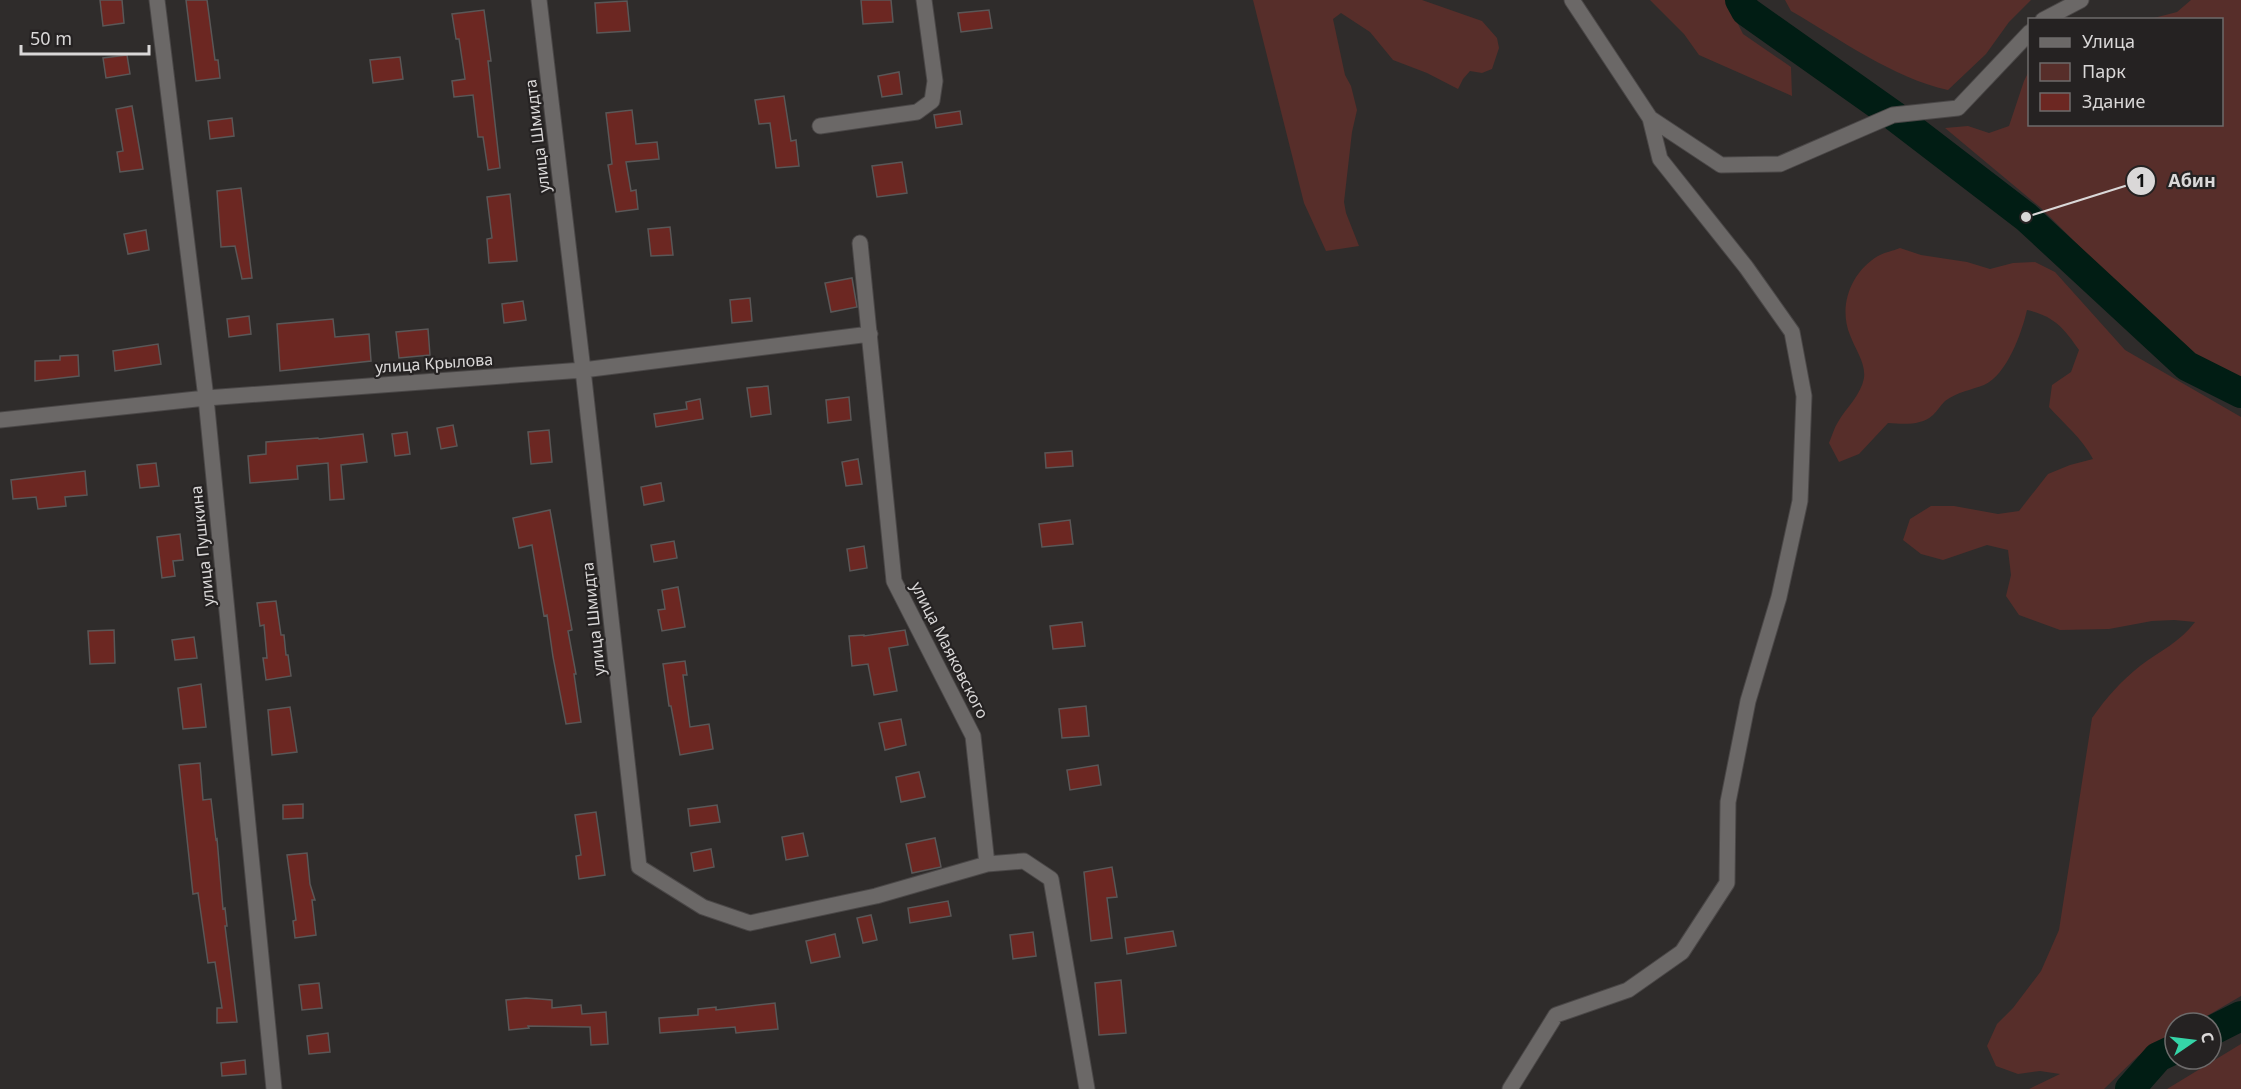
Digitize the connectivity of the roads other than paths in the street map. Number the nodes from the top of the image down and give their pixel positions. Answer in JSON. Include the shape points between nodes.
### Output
{"nodes":[{"id":1,"x":156,"y":0,"type":"edge"},
{"id":2,"x":539,"y":0,"type":"edge"},
{"id":3,"x":924,"y":0,"type":"edge"},
{"id":4,"x":1572,"y":0,"type":"edge"},
{"id":5,"x":2081,"y":0,"type":"edge"},
{"id":6,"x":2047,"y":18,"type":"edge"},
{"id":7,"x":2028,"y":34,"type":"edge"},
{"id":8,"x":1650,"y":118,"type":"junction"},
{"id":9,"x":820,"y":126,"type":"dead end"},
{"id":10,"x":860,"y":243,"type":"dead end"},
{"id":11,"x":870,"y":334,"type":"junction"},
{"id":12,"x":583,"y":370,"type":"junction"},
{"id":13,"x":206,"y":398,"type":"junction"},
{"id":14,"x":0,"y":420,"type":"edge"},
{"id":15,"x":987,"y":864,"type":"junction"},
{"id":16,"x":274,"y":1089,"type":"edge"},
{"id":17,"x":1087,"y":1089,"type":"edge"},
{"id":18,"x":1510,"y":1089,"type":"edge"}],
"edges":[{"from":1,"to":13,"type":"street","name":"улица Пушкина"},
{"from":2,"to":12,"type":"street","name":"улица Шмидта"},
{"from":3,"to":9,"type":"street","via":[[935,81],[932,101],[917,112]]},
{"from":4,"to":8,"type":"street"},
{"from":5,"to":6,"type":"street"},
{"from":7,"to":8,"type":"street","via":[[1958,108],[1893,115],[1780,164],[1721,165]]},
{"from":8,"to":18,"type":"street","via":[[1660,159],[1792,332],[1804,396],[1800,501],[1779,597],[1748,701],[1728,802],[1727,883],[1683,952],[1628,990],[1556,1015]]},
{"from":10,"to":11,"type":"street","name":"улица Маяковского"},
{"from":11,"to":12,"type":"street","name":"улица Крылова"},
{"from":11,"to":15,"type":"street","name":"улица Маяковского","via":[[894,581],[973,736]]},
{"from":12,"to":13,"type":"street","name":"улица Крылова"},
{"from":12,"to":15,"type":"street","name":"улица Шмидта","via":[[639,867],[703,906],[750,923],[876,896]]},
{"from":13,"to":14,"type":"street","name":"улица Крылова"},
{"from":13,"to":16,"type":"street","name":"улица Пушкина"},
{"from":15,"to":17,"type":"street","via":[[1024,861],[1051,879]]}]}
